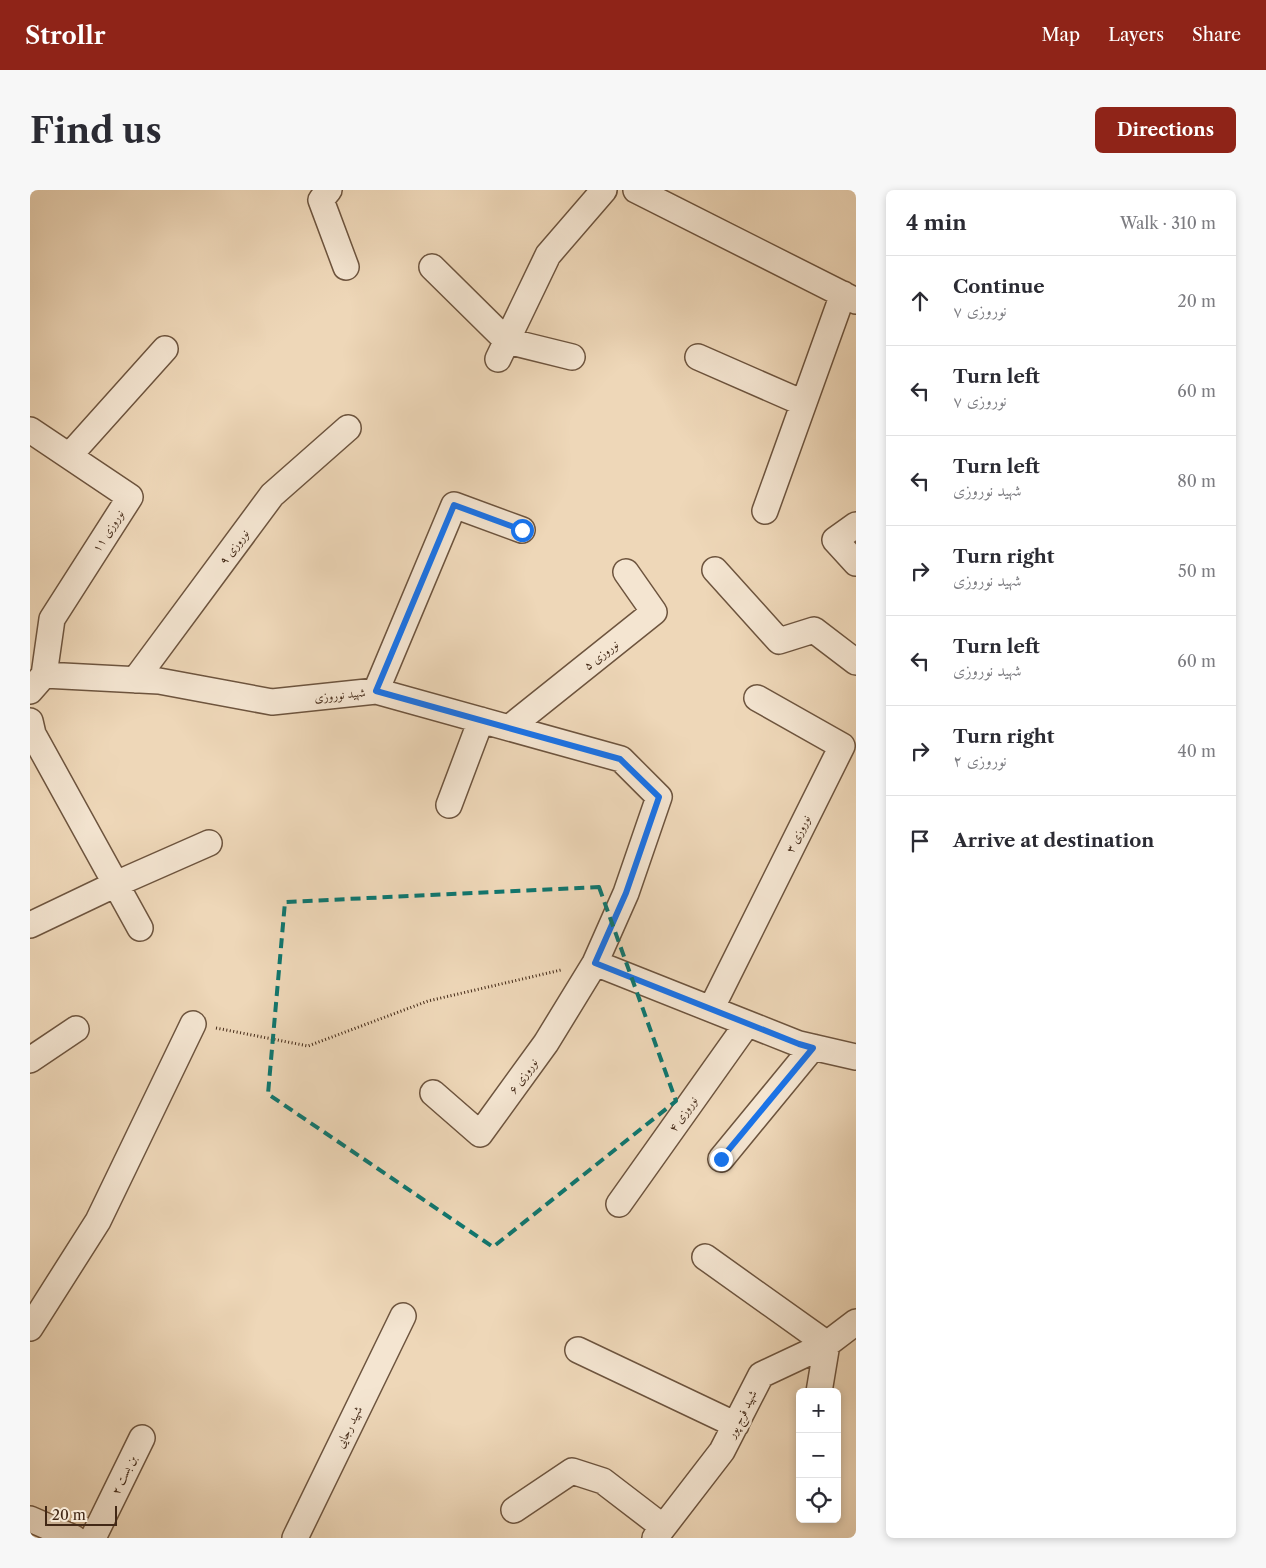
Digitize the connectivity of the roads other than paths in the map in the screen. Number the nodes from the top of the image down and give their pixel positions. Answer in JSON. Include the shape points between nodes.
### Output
{"nodes":[{"id":1,"x":329,"y":190,"type":"edge"},
{"id":2,"x":604,"y":190,"type":"edge"},
{"id":3,"x":636,"y":190,"type":"edge"},
{"id":4,"x":346,"y":267,"type":"dead end"},
{"id":5,"x":432,"y":267,"type":"dead end"},
{"id":6,"x":849,"y":298,"type":"edge"},
{"id":7,"x":165,"y":349,"type":"dead end"},
{"id":8,"x":503,"y":350,"type":"junction"},
{"id":9,"x":572,"y":357,"type":"dead end"},
{"id":10,"x":698,"y":357,"type":"dead end"},
{"id":11,"x":803,"y":403,"type":"junction"},
{"id":12,"x":348,"y":428,"type":"dead end"},
{"id":13,"x":30,"y":430,"type":"edge"},
{"id":14,"x":69,"y":456,"type":"junction"},
{"id":15,"x":765,"y":511,"type":"dead end"},
{"id":16,"x":856,"y":525,"type":"edge"},
{"id":17,"x":522,"y":530,"type":"dead end"},
{"id":18,"x":856,"y":563,"type":"edge"},
{"id":19,"x":715,"y":570,"type":"dead end"},
{"id":20,"x":626,"y":572,"type":"dead end"},
{"id":21,"x":856,"y":662,"type":"edge"},
{"id":22,"x":135,"y":680,"type":"junction"},
{"id":23,"x":37,"y":683,"type":"edge"},
{"id":24,"x":376,"y":691,"type":"junction"},
{"id":25,"x":757,"y":698,"type":"dead end"},
{"id":26,"x":30,"y":720,"type":"edge"},
{"id":27,"x":481,"y":720,"type":"junction"},
{"id":28,"x":509,"y":728,"type":"junction"},
{"id":29,"x":849,"y":753,"type":"edge"},
{"id":30,"x":449,"y":805,"type":"dead end"},
{"id":31,"x":209,"y":843,"type":"dead end"},
{"id":32,"x":116,"y":884,"type":"junction"},
{"id":33,"x":30,"y":925,"type":"edge"},
{"id":34,"x":140,"y":928,"type":"dead end"},
{"id":35,"x":595,"y":963,"type":"junction"},
{"id":36,"x":711,"y":1009,"type":"junction"},
{"id":37,"x":193,"y":1024,"type":"road end"},
{"id":38,"x":747,"y":1024,"type":"junction"},
{"id":39,"x":76,"y":1029,"type":"dead end"},
{"id":40,"x":813,"y":1048,"type":"junction"},
{"id":41,"x":856,"y":1056,"type":"edge"},
{"id":42,"x":30,"y":1060,"type":"edge"},
{"id":43,"x":433,"y":1093,"type":"dead end"},
{"id":44,"x":721,"y":1159,"type":"dead end"},
{"id":45,"x":619,"y":1204,"type":"dead end"},
{"id":46,"x":705,"y":1257,"type":"dead end"},
{"id":47,"x":403,"y":1316,"type":"dead end"},
{"id":48,"x":856,"y":1322,"type":"edge"},
{"id":49,"x":30,"y":1328,"type":"edge"},
{"id":50,"x":827,"y":1344,"type":"junction"},
{"id":51,"x":578,"y":1350,"type":"dead end"},
{"id":52,"x":820,"y":1388,"type":"edge"},
{"id":53,"x":736,"y":1425,"type":"junction"},
{"id":54,"x":142,"y":1438,"type":"dead end"},
{"id":55,"x":514,"y":1510,"type":"dead end"},
{"id":56,"x":30,"y":1519,"type":"edge"},
{"id":57,"x":659,"y":1533,"type":"edge"},
{"id":58,"x":74,"y":1538,"type":"edge"},
{"id":59,"x":93,"y":1538,"type":"edge"},
{"id":60,"x":295,"y":1538,"type":"edge"}],
"edges":[{"from":1,"to":4,"type":"street","via":[[321,200]]},
{"from":2,"to":8,"type":"street","via":[[548,255]]},
{"from":3,"to":6,"type":"street"},
{"from":5,"to":8,"type":"street"},
{"from":6,"to":11,"type":"street"},
{"from":7,"to":14,"type":"street"},
{"from":8,"to":9,"type":"street"},
{"from":10,"to":11,"type":"street"},
{"from":11,"to":15,"type":"street"},
{"from":12,"to":22,"type":"street","name":"نوروزی ۹","via":[[272,495]]},
{"from":13,"to":14,"type":"street","name":"نوروزی ۱۱"},
{"from":14,"to":23,"type":"street","name":"نوروزی ۱۱","via":[[130,497],[52,619]]},
{"from":16,"to":18,"type":"street","via":[[835,540]]},
{"from":17,"to":24,"type":"street","via":[[454,505]]},
{"from":19,"to":21,"type":"street","via":[[779,640],[814,630]]},
{"from":20,"to":28,"type":"street","name":"نوروزی ۵","via":[[654,612]]},
{"from":22,"to":23,"type":"street","name":"شهید نوروزی"},
{"from":22,"to":24,"type":"street","name":"شهید نوروزی","via":[[159,681],[272,702]]},
{"from":24,"to":27,"type":"street","name":"شهید نوروزی"},
{"from":25,"to":29,"type":"street","name":"نوروزی ۳"},
{"from":26,"to":32,"type":"street","via":[[33,734]]},
{"from":27,"to":28,"type":"street","name":"شهید نوروزی"},
{"from":27,"to":30,"type":"street"},
{"from":28,"to":35,"type":"street","name":"شهید نوروزی","via":[[620,759],[659,797],[626,893]]},
{"from":29,"to":36,"type":"street","name":"نوروزی ۳"},
{"from":31,"to":32,"type":"street"},
{"from":32,"to":33,"type":"street"},
{"from":32,"to":34,"type":"street"},
{"from":35,"to":36,"type":"street"},
{"from":35,"to":43,"type":"street","name":"نوروزی ۶","via":[[546,1043],[480,1134]]},
{"from":36,"to":38,"type":"street"},
{"from":37,"to":49,"type":"street","via":[[98,1221]]},
{"from":38,"to":40,"type":"street"},
{"from":38,"to":45,"type":"street","name":"نوروزی ۴"},
{"from":39,"to":42,"type":"street"},
{"from":40,"to":41,"type":"street"},
{"from":40,"to":44,"type":"street"},
{"from":46,"to":50,"type":"street"},
{"from":47,"to":60,"type":"street","name":"شهید رجایی"},
{"from":48,"to":50,"type":"street","name":"شهید فرج پور"},
{"from":50,"to":52,"type":"street"},
{"from":50,"to":53,"type":"street","name":"شهید فرج پور","via":[[762,1375]]},
{"from":51,"to":53,"type":"street"},
{"from":53,"to":57,"type":"street","name":"شهید فرج پور","via":[[722,1451]]},
{"from":54,"to":59,"type":"street","name":"بن بست ۲"},
{"from":55,"to":57,"type":"street","via":[[572,1472],[604,1481]]},
{"from":56,"to":58,"type":"street"}]}
